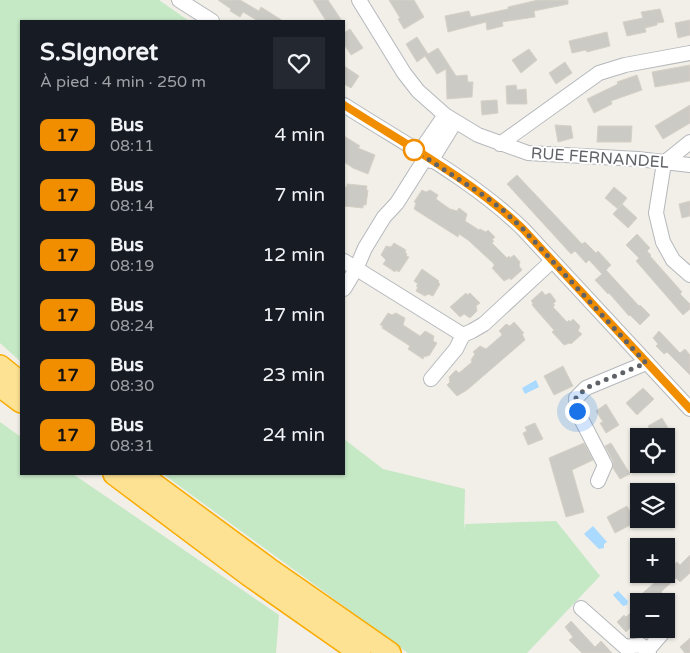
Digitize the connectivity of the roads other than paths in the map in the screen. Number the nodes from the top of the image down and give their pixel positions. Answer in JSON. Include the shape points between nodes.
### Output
{"nodes":[{"id":1,"x":179,"y":0,"type":"edge"},
{"id":2,"x":359,"y":0,"type":"edge"},
{"id":3,"x":210,"y":20,"type":"edge"},
{"id":4,"x":690,"y":53,"type":"edge"},
{"id":5,"x":345,"y":106,"type":"edge"},
{"id":6,"x":450,"y":118,"type":"junction"},
{"id":7,"x":690,"y":142,"type":"edge"},
{"id":8,"x":500,"y":144,"type":"junction"},
{"id":9,"x":426,"y":157,"type":"junction"},
{"id":10,"x":664,"y":163,"type":"junction"},
{"id":11,"x":690,"y":165,"type":"edge"},
{"id":12,"x":552,"y":261,"type":"junction"},
{"id":13,"x":345,"y":262,"type":"edge"},
{"id":14,"x":356,"y":269,"type":"junction"},
{"id":15,"x":690,"y":275,"type":"edge"},
{"id":16,"x":345,"y":287,"type":"edge"},
{"id":17,"x":463,"y":335,"type":"junction"},
{"id":18,"x":646,"y":363,"type":"junction"},
{"id":19,"x":0,"y":366,"type":"edge"},
{"id":20,"x":431,"y":378,"type":"dead end"},
{"id":21,"x":20,"y":382,"type":"edge"},
{"id":22,"x":0,"y":386,"type":"edge"},
{"id":23,"x":20,"y":401,"type":"edge"},
{"id":24,"x":690,"y":409,"type":"edge"},
{"id":25,"x":115,"y":475,"type":"edge"},
{"id":26,"x":141,"y":475,"type":"edge"},
{"id":27,"x":598,"y":481,"type":"dead end"},
{"id":28,"x":581,"y":608,"type":"dead end"},
{"id":29,"x":658,"y":638,"type":"edge"},
{"id":30,"x":648,"y":652,"type":"edge"},
{"id":31,"x":360,"y":653,"type":"edge"},
{"id":32,"x":390,"y":653,"type":"edge"}],
"edges":[{"from":1,"to":3,"type":"street"},
{"from":2,"to":6,"type":"street","name":"RUE FERNANDEL","via":[[404,73]]},
{"from":4,"to":8,"type":"street","via":[[600,73]]},
{"from":5,"to":9,"type":"street"},
{"from":6,"to":8,"type":"street","name":"RUE FERNANDEL"},
{"from":6,"to":9,"type":"street"},
{"from":7,"to":10,"type":"street"},
{"from":8,"to":10,"type":"street","name":"RUE FERNANDEL","via":[[528,153]]},
{"from":9,"to":12,"type":"street","via":[[504,211]]},
{"from":9,"to":14,"type":"street","via":[[397,203],[384,217]]},
{"from":10,"to":11,"type":"street","name":"RUE FERNANDEL"},
{"from":10,"to":15,"type":"street","via":[[656,213],[666,248],[673,260]]},
{"from":12,"to":17,"type":"street","via":[[484,324]]},
{"from":12,"to":18,"type":"street"},
{"from":13,"to":14,"type":"street"},
{"from":14,"to":16,"type":"street"},
{"from":14,"to":17,"type":"street"},
{"from":17,"to":20,"type":"street","via":[[456,349]]},
{"from":18,"to":24,"type":"street"},
{"from":18,"to":27,"type":"street","via":[[586,388],[576,398],[577,411],[604,465]]},
{"from":19,"to":21,"type":"highway"},
{"from":22,"to":23,"type":"highway"},
{"from":25,"to":31,"type":"highway"},
{"from":26,"to":32,"type":"highway"},
{"from":28,"to":30,"type":"street","via":[[626,647],[641,645]]},
{"from":29,"to":30,"type":"street"}]}
